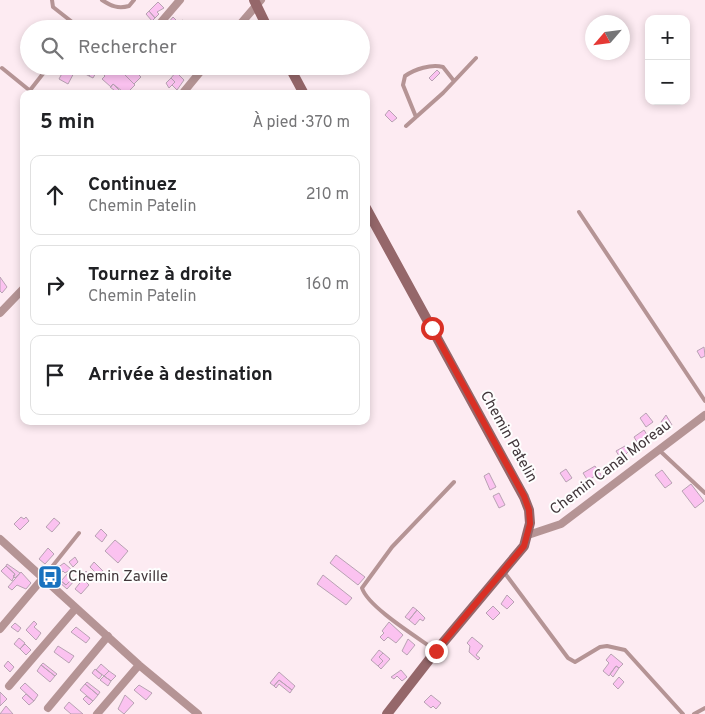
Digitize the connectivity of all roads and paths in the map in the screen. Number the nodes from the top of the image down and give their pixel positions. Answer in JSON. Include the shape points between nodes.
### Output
{"nodes":[{"id":1,"x":52,"y":0,"type":"edge"},
{"id":2,"x":102,"y":0,"type":"edge"},
{"id":3,"x":134,"y":0,"type":"edge"},
{"id":4,"x":180,"y":0,"type":"edge"},
{"id":5,"x":257,"y":2,"type":"edge"},
{"id":6,"x":70,"y":20,"type":"edge"},
{"id":7,"x":163,"y":20,"type":"edge"},
{"id":8,"x":243,"y":20,"type":"edge"},
{"id":9,"x":264,"y":20,"type":"edge"},
{"id":10,"x":476,"y":58,"type":"dead end"},
{"id":11,"x":2,"y":68,"type":"dead end"},
{"id":12,"x":42,"y":75,"type":"edge"},
{"id":13,"x":198,"y":75,"type":"edge"},
{"id":14,"x":294,"y":75,"type":"edge"},
{"id":15,"x":454,"y":81,"type":"junction"},
{"id":16,"x":31,"y":89,"type":"joint"},
{"id":17,"x":185,"y":90,"type":"edge"},
{"id":18,"x":302,"y":90,"type":"edge"},
{"id":19,"x":416,"y":117,"type":"junction"},
{"id":20,"x":406,"y":126,"type":"dead end"},
{"id":21,"x":579,"y":212,"type":"dead end"},
{"id":22,"x":370,"y":215,"type":"edge"},
{"id":23,"x":20,"y":292,"type":"edge"},
{"id":24,"x":1,"y":311,"type":"edge"},
{"id":25,"x":705,"y":402,"type":"edge"},
{"id":26,"x":705,"y":415,"type":"edge"},
{"id":27,"x":659,"y":450,"type":"junction"},
{"id":28,"x":454,"y":482,"type":"dead end"},
{"id":29,"x":705,"y":493,"type":"edge"},
{"id":30,"x":79,"y":533,"type":"dead end"},
{"id":31,"x":528,"y":535,"type":"junction"},
{"id":32,"x":0,"y":539,"type":"edge"},
{"id":33,"x":504,"y":572,"type":"junction"},
{"id":34,"x":43,"y":578,"type":"junction"},
{"id":35,"x":76,"y":608,"type":"junction"},
{"id":36,"x":0,"y":629,"type":"edge"},
{"id":37,"x":108,"y":636,"type":"junction"},
{"id":38,"x":436,"y":651,"type":"junction"},
{"id":39,"x":139,"y":664,"type":"junction"},
{"id":40,"x":9,"y":686,"type":"dead end"},
{"id":41,"x":48,"y":708,"type":"dead end"},
{"id":42,"x":705,"y":708,"type":"edge"},
{"id":43,"x":97,"y":714,"type":"edge"},
{"id":44,"x":198,"y":714,"type":"edge"},
{"id":45,"x":387,"y":714,"type":"edge"},
{"id":46,"x":682,"y":714,"type":"edge"},
{"id":47,"x":694,"y":714,"type":"edge"}],
"edges":[{"from":1,"to":6,"type":"lane","via":[[53,7]]},
{"from":2,"to":3,"type":"lane","via":[[122,8]]},
{"from":4,"to":7,"type":"street"},
{"from":5,"to":8,"type":"street"},
{"from":5,"to":9,"type":"main road"},
{"from":10,"to":15,"type":"lane"},
{"from":11,"to":16,"type":"lane"},
{"from":12,"to":16,"type":"lane"},
{"from":13,"to":17,"type":"street"},
{"from":14,"to":18,"type":"main road"},
{"from":15,"to":19,"type":"lane"},
{"from":15,"to":19,"type":"lane","via":[[443,67],[438,66],[416,70],[406,76],[402,85]]},
{"from":19,"to":20,"type":"lane"},
{"from":21,"to":25,"type":"lane"},
{"from":22,"to":31,"type":"main road","name":"Chemin Patelin","via":[[524,496],[529,510]]},
{"from":23,"to":24,"type":"street"},
{"from":26,"to":27,"type":"street","name":"Chemin Canal Moreau"},
{"from":27,"to":29,"type":"lane"},
{"from":27,"to":31,"type":"street","name":"Chemin Canal Moreau","via":[[561,524]]},
{"from":28,"to":38,"type":"lane","via":[[392,547],[362,588],[370,602]]},
{"from":30,"to":34,"type":"lane"},
{"from":31,"to":33,"type":"main road","name":"Chemin Patelin","via":[[524,546]]},
{"from":32,"to":34,"type":"street"},
{"from":33,"to":38,"type":"main road","name":"Chemin Patelin"},
{"from":33,"to":46,"type":"lane","via":[[568,658],[575,662],[595,649],[607,646],[625,650]]},
{"from":34,"to":35,"type":"street"},
{"from":34,"to":36,"type":"street"},
{"from":35,"to":37,"type":"street"},
{"from":35,"to":40,"type":"street"},
{"from":37,"to":39,"type":"street"},
{"from":37,"to":41,"type":"street"},
{"from":38,"to":45,"type":"main road","name":"Chemin Patelin"},
{"from":39,"to":43,"type":"street"},
{"from":39,"to":44,"type":"street"},
{"from":42,"to":47,"type":"lane"}]}
